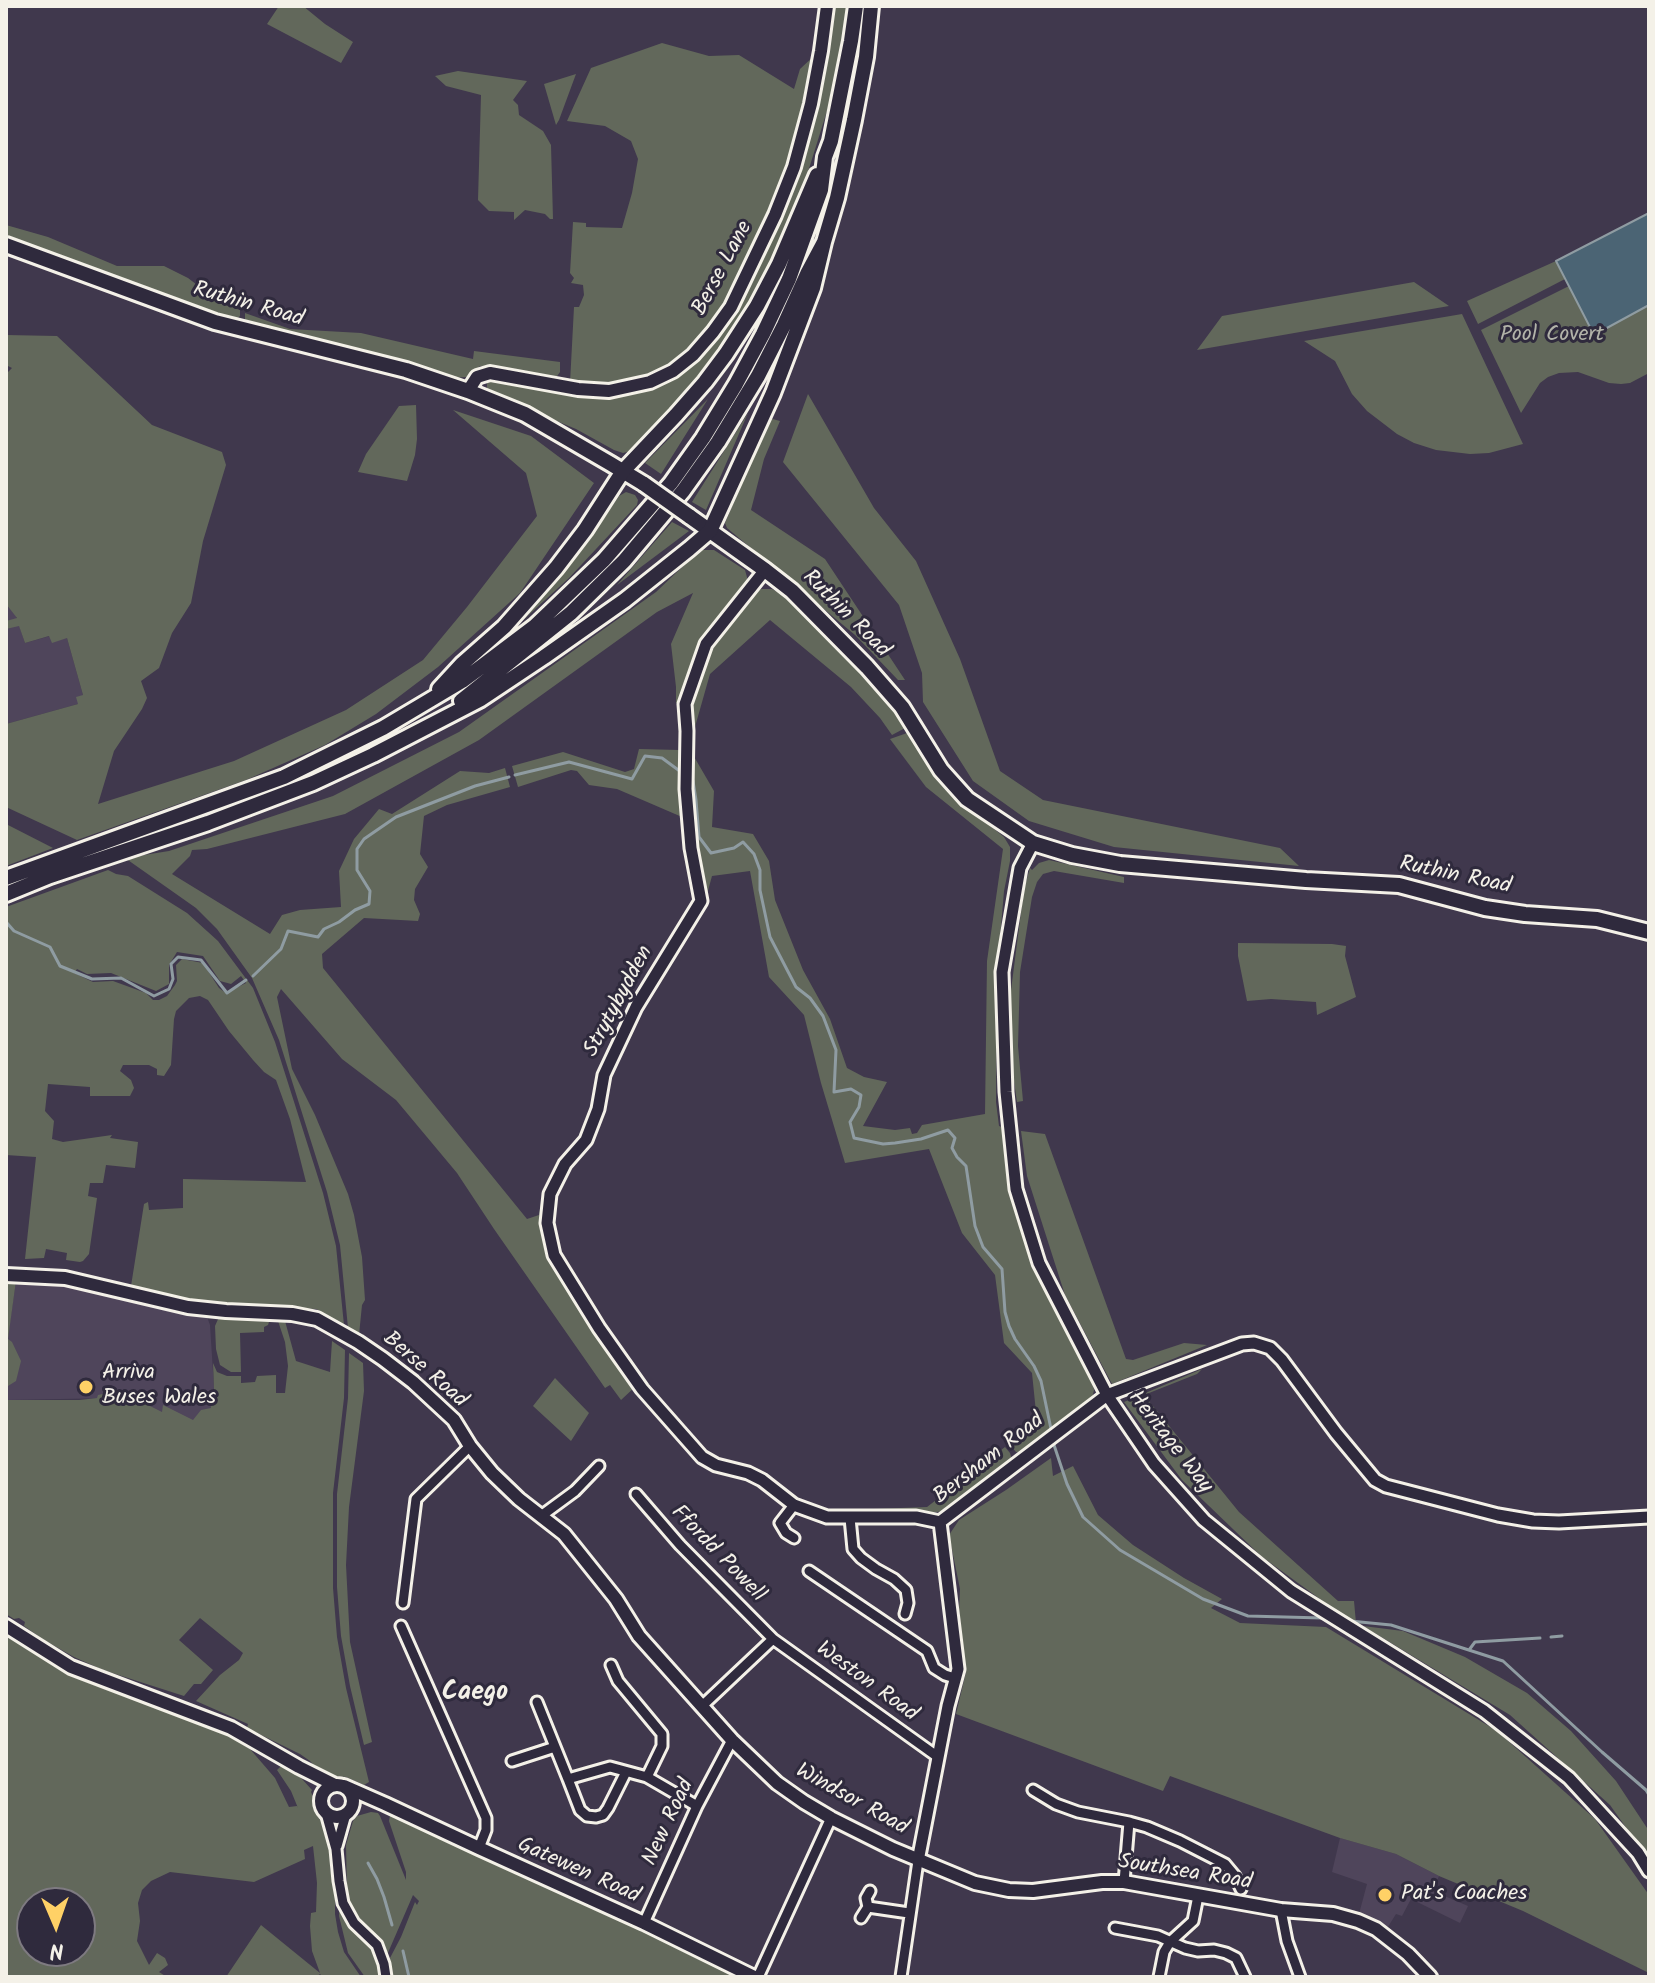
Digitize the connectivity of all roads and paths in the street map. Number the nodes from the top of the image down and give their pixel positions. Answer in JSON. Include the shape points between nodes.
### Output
{"nodes":[{"id":1,"x":827,"y":6,"type":"edge"},
{"id":2,"x":856,"y":6,"type":"edge"},
{"id":3,"x":871,"y":6,"type":"edge"},
{"id":4,"x":825,"y":157,"type":"junction"},
{"id":5,"x":824,"y":242,"type":"junction"},
{"id":6,"x":6,"y":245,"type":"edge"},
{"id":7,"x":468,"y":391,"type":"junction"},
{"id":8,"x":623,"y":471,"type":"junction"},
{"id":9,"x":710,"y":531,"type":"junction"},
{"id":10,"x":765,"y":570,"type":"junction"},
{"id":11,"x":425,"y":704,"type":"junction"},
{"id":12,"x":432,"y":723,"type":"junction"},
{"id":13,"x":1033,"y":843,"type":"junction"},
{"id":14,"x":6,"y":878,"type":"edge"},
{"id":15,"x":6,"y":894,"type":"edge"},
{"id":16,"x":1649,"y":932,"type":"edge"},
{"id":17,"x":6,"y":1275,"type":"edge"},
{"id":18,"x":1107,"y":1395,"type":"junction"},
{"id":19,"x":470,"y":1446,"type":"junction"},
{"id":20,"x":599,"y":1466,"type":"dead end"},
{"id":21,"x":636,"y":1494,"type":"dead end"},
{"id":22,"x":794,"y":1505,"type":"junction"},
{"id":23,"x":541,"y":1516,"type":"junction"},
{"id":24,"x":1649,"y":1517,"type":"edge"},
{"id":25,"x":850,"y":1518,"type":"junction"},
{"id":26,"x":940,"y":1522,"type":"junction"},
{"id":27,"x":794,"y":1538,"type":"dead end"},
{"id":28,"x":809,"y":1571,"type":"dead end"},
{"id":29,"x":403,"y":1603,"type":"dead end"},
{"id":30,"x":905,"y":1614,"type":"dead end"},
{"id":31,"x":6,"y":1626,"type":"edge"},
{"id":32,"x":401,"y":1626,"type":"dead end"},
{"id":33,"x":773,"y":1639,"type":"junction"},
{"id":34,"x":611,"y":1665,"type":"dead end"},
{"id":35,"x":955,"y":1678,"type":"junction"},
{"id":36,"x":537,"y":1702,"type":"dead end"},
{"id":37,"x":702,"y":1706,"type":"junction"},
{"id":38,"x":732,"y":1740,"type":"junction"},
{"id":39,"x":555,"y":1747,"type":"junction"},
{"id":40,"x":938,"y":1757,"type":"junction"},
{"id":41,"x":512,"y":1761,"type":"dead end"},
{"id":42,"x":299,"y":1767,"type":"junction"},
{"id":43,"x":626,"y":1772,"type":"junction"},
{"id":44,"x":647,"y":1777,"type":"junction"},
{"id":45,"x":568,"y":1779,"type":"junction"},
{"id":46,"x":339,"y":1785,"type":"junction"},
{"id":47,"x":1033,"y":1790,"type":"dead end"},
{"id":48,"x":321,"y":1796,"type":"junction"},
{"id":49,"x":385,"y":1804,"type":"junction"},
{"id":50,"x":697,"y":1806,"type":"junction"},
{"id":51,"x":348,"y":1812,"type":"junction"},
{"id":52,"x":326,"y":1813,"type":"junction"},
{"id":53,"x":831,"y":1818,"type":"junction"},
{"id":54,"x":1129,"y":1822,"type":"junction"},
{"id":55,"x":479,"y":1848,"type":"junction"},
{"id":56,"x":336,"y":1849,"type":"junction"},
{"id":57,"x":918,"y":1861,"type":"junction"},
{"id":58,"x":1649,"y":1871,"type":"edge"},
{"id":59,"x":1124,"y":1882,"type":"junction"},
{"id":60,"x":1241,"y":1889,"type":"dead end"},
{"id":61,"x":870,"y":1891,"type":"dead end"},
{"id":62,"x":1198,"y":1896,"type":"junction"},
{"id":63,"x":868,"y":1907,"type":"junction"},
{"id":64,"x":1281,"y":1910,"type":"junction"},
{"id":65,"x":909,"y":1913,"type":"junction"},
{"id":66,"x":861,"y":1918,"type":"dead end"},
{"id":67,"x":644,"y":1923,"type":"junction"},
{"id":68,"x":1115,"y":1928,"type":"dead end"},
{"id":69,"x":1170,"y":1942,"type":"junction"},
{"id":70,"x":386,"y":1977,"type":"edge"},
{"id":71,"x":756,"y":1977,"type":"edge"},
{"id":72,"x":901,"y":1977,"type":"edge"},
{"id":73,"x":1159,"y":1977,"type":"edge"},
{"id":74,"x":1245,"y":1977,"type":"edge"},
{"id":75,"x":1300,"y":1977,"type":"edge"},
{"id":76,"x":1430,"y":1977,"type":"edge"}],
"edges":[{"from":1,"to":7,"type":"main road","name":"Berse Lane","via":[[811,104],[794,167],[731,307],[693,355],[650,382],[609,391],[490,373],[477,377]]},
{"from":2,"to":4,"type":"main road"},
{"from":3,"to":5,"type":"main road","via":[[854,120]]},
{"from":4,"to":8,"type":"main road","via":[[779,264],[734,342]]},
{"from":4,"to":11,"type":"main road","via":[[821,190],[789,279],[736,384],[671,483],[604,560],[535,626]]},
{"from":5,"to":9,"type":"main road","via":[[813,288],[773,393]]},
{"from":5,"to":12,"type":"main road","via":[[758,376],[718,442],[655,527],[571,613]]},
{"from":6,"to":7,"type":"main road","name":"Ruthin Road","via":[[215,322]]},
{"from":7,"to":8,"type":"main road","name":"Ruthin Road","via":[[525,414]]},
{"from":8,"to":9,"type":"main road","name":"Ruthin Road","bridge":true},
{"from":8,"to":11,"type":"main road","via":[[556,568]]},
{"from":9,"to":10,"type":"main road","name":"Ruthin Road"},
{"from":9,"to":12,"type":"main road","via":[[544,657],[481,699]]},
{"from":10,"to":13,"type":"main road","name":"Ruthin Road","via":[[867,667],[967,799]]},
{"from":10,"to":22,"type":"street","name":"Strytybydden","via":[[706,644],[685,704],[691,848],[701,901],[636,1007],[604,1075],[586,1140],[565,1164],[550,1194],[547,1223],[554,1255],[599,1328],[692,1448],[716,1465],[762,1480]]},
{"from":11,"to":14,"type":"main road","via":[[284,777]]},
{"from":12,"to":15,"type":"main road","via":[[313,783]]},
{"from":13,"to":16,"type":"main road","name":"Ruthin Road","via":[[1120,864],[1399,885],[1485,908],[1597,919]]},
{"from":13,"to":18,"type":"street","name":"Heritage Way","via":[[1020,868],[1002,972],[1016,1189],[1039,1263]]},
{"from":17,"to":19,"type":"main road","name":"Berse Road","via":[[65,1278],[188,1307],[317,1319],[403,1374],[454,1420]]},
{"from":18,"to":24,"type":"street","name":"Bersham Road","via":[[1254,1343],[1270,1348],[1282,1360],[1336,1433],[1386,1486],[1533,1521]]},
{"from":18,"to":26,"type":"street","name":"Bersham Road"},
{"from":18,"to":58,"type":"street","name":"Heritage Way","via":[[1154,1464],[1204,1520],[1291,1591],[1496,1720],[1569,1778]]},
{"from":19,"to":23,"type":"main road","name":"Berse Road"},
{"from":19,"to":29,"type":"street","via":[[416,1499]]},
{"from":20,"to":23,"type":"street"},
{"from":21,"to":33,"type":"street","name":"Ffordd Powell"},
{"from":22,"to":25,"type":"street","name":"Strytybydden","via":[[827,1517]]},
{"from":22,"to":27,"type":"street","via":[[780,1523]]},
{"from":23,"to":37,"type":"main road","name":"Berse Road","via":[[583,1555],[639,1636]]},
{"from":25,"to":26,"type":"street","name":"Strytybydden"},
{"from":25,"to":30,"type":"street","via":[[853,1549],[906,1590]]},
{"from":26,"to":35,"type":"street","name":"Bersham Road","via":[[958,1660]]},
{"from":28,"to":35,"type":"street","via":[[927,1651],[934,1668]]},
{"from":31,"to":42,"type":"main road","name":"Gatewen Road","via":[[71,1667],[231,1728]]},
{"from":32,"to":55,"type":"street","via":[[486,1818]]},
{"from":33,"to":37,"type":"street"},
{"from":33,"to":40,"type":"street","name":"Weston Road"},
{"from":34,"to":44,"type":"street","via":[[662,1734]]},
{"from":35,"to":40,"type":"street","name":"Bersham Road"},
{"from":36,"to":39,"type":"street"},
{"from":37,"to":38,"type":"main road","name":"Berse Road"},
{"from":38,"to":50,"type":"street","name":"New Road"},
{"from":38,"to":53,"type":"main road","name":"Windsor Road","via":[[777,1783]]},
{"from":39,"to":41,"type":"street"},
{"from":39,"to":45,"type":"street"},
{"from":40,"to":57,"type":"street","name":"Bersham Road"},
{"from":42,"to":46,"type":"main road","name":"Gatewen Road"},
{"from":42,"to":48,"type":"main road","name":"Gatewen Road"},
{"from":43,"to":44,"type":"street"},
{"from":43,"to":45,"type":"street","via":[[610,1767]]},
{"from":43,"to":45,"type":"street","via":[[608,1808],[596,1817],[580,1810]]},
{"from":44,"to":50,"type":"street"},
{"from":46,"to":48,"type":"main road"},
{"from":46,"to":49,"type":"main road","name":"Gatewen Road"},
{"from":46,"to":51,"type":"main road","via":[[353,1797]]},
{"from":47,"to":54,"type":"street","via":[[1078,1812]]},
{"from":48,"to":52,"type":"main road","name":"Gatewen Road"},
{"from":49,"to":51,"type":"main road","via":[[364,1802]]},
{"from":49,"to":55,"type":"main road","name":"Gatewen Road"},
{"from":50,"to":67,"type":"street","name":"New Road"},
{"from":51,"to":52,"type":"main road","via":[[335,1817]]},
{"from":51,"to":56,"type":"street"},
{"from":52,"to":56,"type":"street"},
{"from":53,"to":57,"type":"main road","name":"Windsor Road"},
{"from":53,"to":71,"type":"street"},
{"from":54,"to":59,"type":"street"},
{"from":54,"to":60,"type":"street","via":[[1225,1864]]},
{"from":55,"to":67,"type":"main road","name":"Gatewen Road"},
{"from":56,"to":70,"type":"street","via":[[343,1903],[354,1923],[377,1945]]},
{"from":57,"to":59,"type":"main road","name":"Southsea Road","via":[[1009,1890]]},
{"from":57,"to":65,"type":"street"},
{"from":59,"to":62,"type":"main road","name":"Southsea Road"},
{"from":61,"to":63,"type":"street"},
{"from":62,"to":64,"type":"main road","name":"Southsea Road"},
{"from":62,"to":69,"type":"street","via":[[1193,1921]]},
{"from":63,"to":65,"type":"street"},
{"from":63,"to":66,"type":"street"},
{"from":64,"to":75,"type":"street"},
{"from":64,"to":76,"type":"main road","name":"Southsea Road","via":[[1333,1914],[1376,1929]]},
{"from":65,"to":72,"type":"street"},
{"from":67,"to":71,"type":"main road","name":"Gatewen Road"},
{"from":68,"to":69,"type":"street"},
{"from":69,"to":73,"type":"street"},
{"from":69,"to":74,"type":"street","via":[[1226,1953],[1236,1958]]}]}
